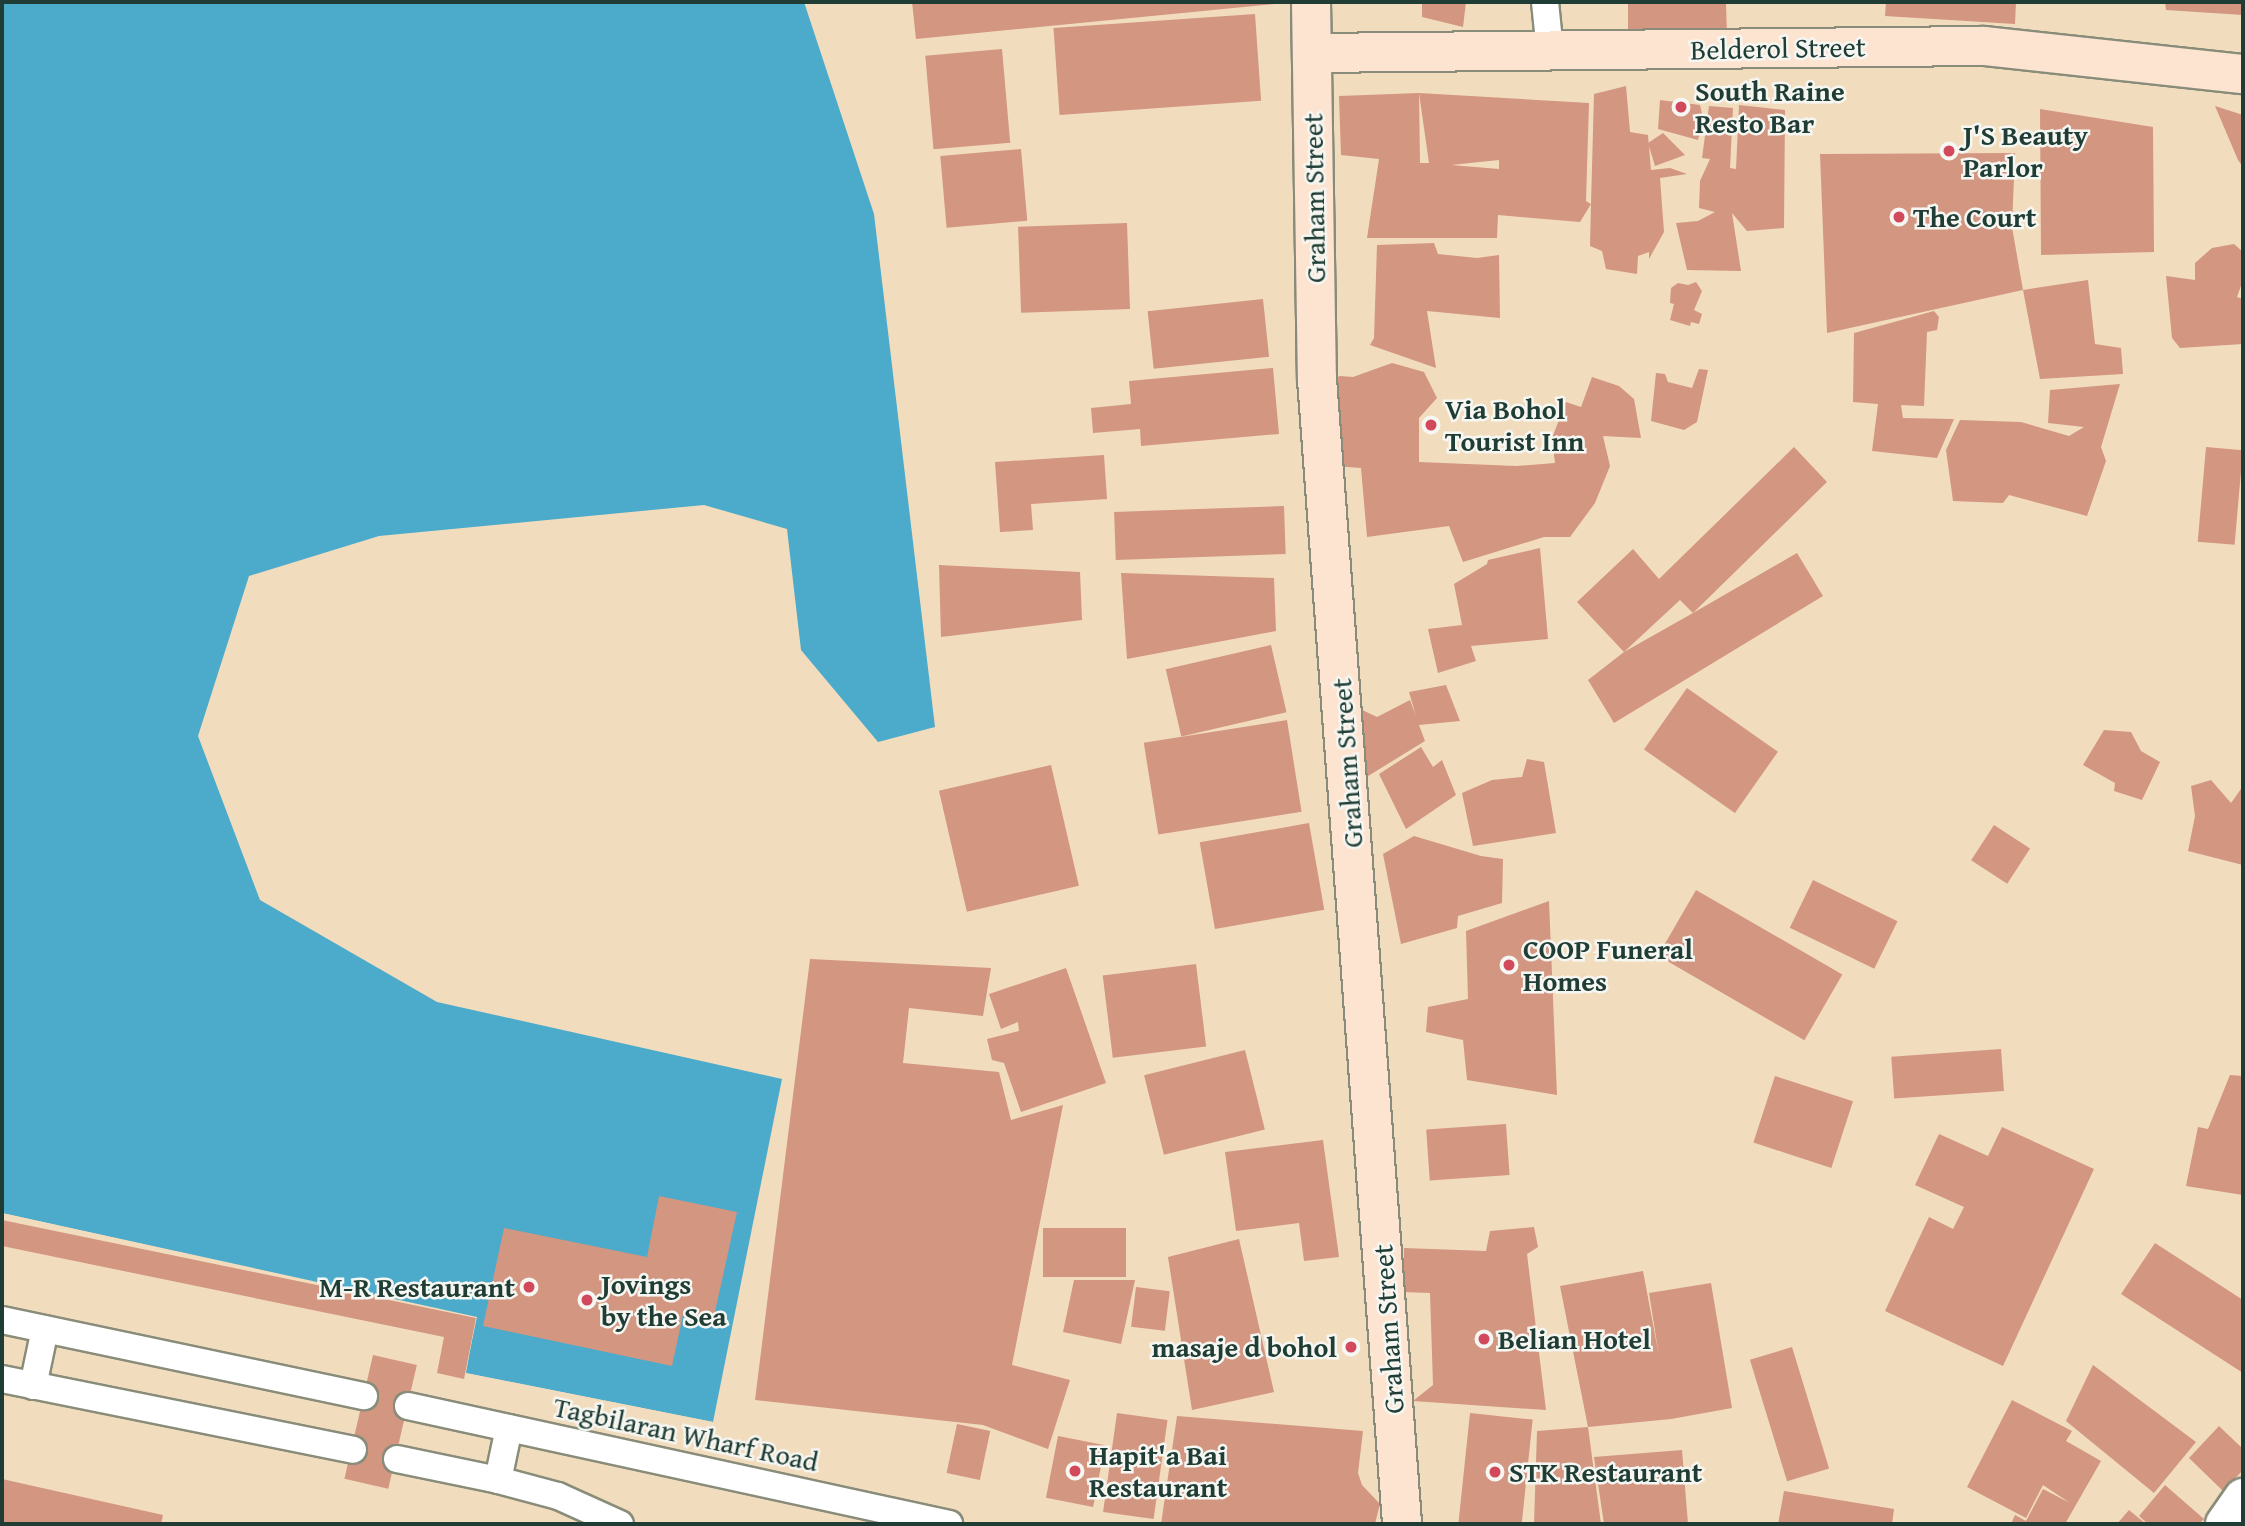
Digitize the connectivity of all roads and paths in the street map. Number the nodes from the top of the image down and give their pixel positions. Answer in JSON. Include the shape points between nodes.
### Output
{"nodes":[{"id":1,"x":1311,"y":2,"type":"edge"},
{"id":2,"x":1545,"y":2,"type":"edge"},
{"id":3,"x":1550,"y":51,"type":"junction"},
{"id":4,"x":1312,"y":52,"type":"junction"},
{"id":5,"x":2243,"y":74,"type":"edge"},
{"id":6,"x":2,"y":1320,"type":"edge"},
{"id":7,"x":45,"y":1329,"type":"junction"},
{"id":8,"x":2,"y":1380,"type":"edge"},
{"id":9,"x":33,"y":1386,"type":"junction"},
{"id":10,"x":364,"y":1396,"type":"dead end"},
{"id":11,"x":408,"y":1406,"type":"dead end"},
{"id":12,"x":509,"y":1428,"type":"junction"},
{"id":13,"x":353,"y":1450,"type":"dead end"},
{"id":14,"x":397,"y":1459,"type":"dead end"},
{"id":15,"x":498,"y":1480,"type":"junction"},
{"id":16,"x":2243,"y":1498,"type":"edge"},
{"id":17,"x":620,"y":1524,"type":"edge"},
{"id":18,"x":949,"y":1524,"type":"edge"},
{"id":19,"x":1402,"y":1524,"type":"edge"},
{"id":20,"x":2225,"y":1524,"type":"edge"}],
"edges":[{"from":1,"to":4,"type":"main road","name":"Graham Street"},
{"from":2,"to":3,"type":"lane"},
{"from":3,"to":4,"type":"main road","name":"Belderol Street"},
{"from":3,"to":5,"type":"main road","name":"Belderol Street","via":[[1984,46]]},
{"from":4,"to":19,"type":"main road","name":"Graham Street","via":[[1317,379]]},
{"from":6,"to":7,"type":"lane"},
{"from":7,"to":9,"type":"lane"},
{"from":7,"to":10,"type":"lane"},
{"from":8,"to":9,"type":"lane"},
{"from":9,"to":13,"type":"lane"},
{"from":11,"to":12,"type":"lane","name":"Tagbilaran Wharf Road"},
{"from":12,"to":15,"type":"lane"},
{"from":12,"to":18,"type":"lane","name":"Tagbilaran Wharf Road"},
{"from":14,"to":15,"type":"lane"},
{"from":15,"to":17,"type":"lane","via":[[558,1496]]},
{"from":16,"to":20,"type":"street"}]}
